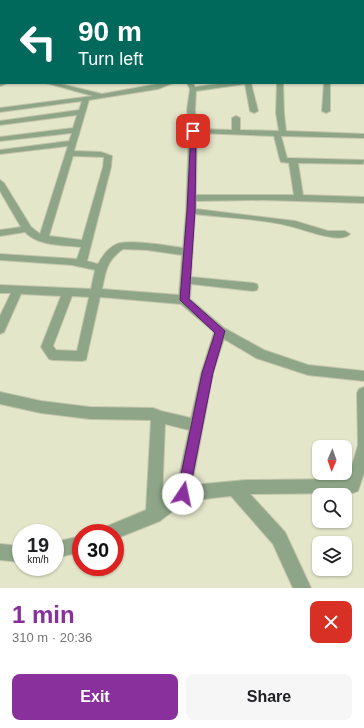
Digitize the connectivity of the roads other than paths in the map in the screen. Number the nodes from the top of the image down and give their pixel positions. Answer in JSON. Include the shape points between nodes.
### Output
{"nodes":[{"id":1,"x":253,"y":0,"type":"edge"},
{"id":2,"x":258,"y":0,"type":"edge"},
{"id":3,"x":53,"y":84,"type":"edge"},
{"id":4,"x":167,"y":84,"type":"edge"},
{"id":5,"x":225,"y":84,"type":"edge"},
{"id":6,"x":248,"y":84,"type":"edge"},
{"id":7,"x":280,"y":84,"type":"edge"},
{"id":8,"x":327,"y":84,"type":"edge"},
{"id":9,"x":192,"y":86,"type":"edge"},
{"id":10,"x":106,"y":96,"type":"junction"},
{"id":11,"x":86,"y":99,"type":"junction"},
{"id":12,"x":0,"y":110,"type":"edge"},
{"id":13,"x":254,"y":111,"type":"dead end"},
{"id":14,"x":326,"y":111,"type":"dead end"},
{"id":15,"x":82,"y":112,"type":"junction"},
{"id":16,"x":236,"y":118,"type":"dead end"},
{"id":17,"x":0,"y":123,"type":"edge"},
{"id":18,"x":77,"y":130,"type":"junction"},
{"id":19,"x":193,"y":131,"type":"junction"},
{"id":20,"x":236,"y":133,"type":"junction"},
{"id":21,"x":280,"y":134,"type":"junction"},
{"id":22,"x":364,"y":136,"type":"edge"},
{"id":23,"x":0,"y":139,"type":"edge"},
{"id":24,"x":73,"y":143,"type":"junction"},
{"id":25,"x":0,"y":152,"type":"edge"},
{"id":26,"x":70,"y":153,"type":"junction"},
{"id":27,"x":293,"y":160,"type":"junction"},
{"id":28,"x":364,"y":163,"type":"edge"},
{"id":29,"x":0,"y":183,"type":"edge"},
{"id":30,"x":191,"y":198,"type":"junction"},
{"id":31,"x":299,"y":198,"type":"junction"},
{"id":32,"x":364,"y":200,"type":"edge"},
{"id":33,"x":191,"y":211,"type":"junction"},
{"id":34,"x":27,"y":229,"type":"junction"},
{"id":35,"x":0,"y":233,"type":"edge"},
{"id":36,"x":345,"y":234,"type":"dead end"},
{"id":37,"x":43,"y":239,"type":"junction"},
{"id":38,"x":86,"y":244,"type":"junction"},
{"id":39,"x":188,"y":252,"type":"junction"},
{"id":40,"x":0,"y":257,"type":"edge"},
{"id":41,"x":81,"y":264,"type":"junction"},
{"id":42,"x":101,"y":268,"type":"junction"},
{"id":43,"x":184,"y":280,"type":"junction"},
{"id":44,"x":253,"y":287,"type":"dead end"},
{"id":45,"x":0,"y":289,"type":"edge"},
{"id":46,"x":18,"y":289,"type":"junction"},
{"id":47,"x":68,"y":291,"type":"junction"},
{"id":48,"x":96,"y":293,"type":"junction"},
{"id":49,"x":0,"y":297,"type":"edge"},
{"id":50,"x":184,"y":300,"type":"junction"},
{"id":51,"x":0,"y":329,"type":"edge"},
{"id":52,"x":220,"y":331,"type":"junction"},
{"id":53,"x":364,"y":376,"type":"edge"},
{"id":54,"x":364,"y":392,"type":"edge"},
{"id":55,"x":0,"y":398,"type":"edge"},
{"id":56,"x":158,"y":417,"type":"junction"},
{"id":57,"x":197,"y":425,"type":"junction"},
{"id":58,"x":364,"y":443,"type":"edge"},
{"id":59,"x":364,"y":448,"type":"edge"},
{"id":60,"x":234,"y":488,"type":"junction"},
{"id":61,"x":183,"y":494,"type":"junction"},
{"id":62,"x":154,"y":515,"type":"junction"},
{"id":63,"x":124,"y":528,"type":"edge"},
{"id":64,"x":0,"y":552,"type":"edge"},
{"id":65,"x":12,"y":553,"type":"edge"},
{"id":66,"x":302,"y":588,"type":"edge"}],
"edges":[{"from":1,"to":2,"type":"street"},
{"from":3,"to":10,"type":"street"},
{"from":4,"to":10,"type":"street"},
{"from":5,"to":9,"type":"street"},
{"from":6,"to":13,"type":"street"},
{"from":7,"to":21,"type":"street"},
{"from":8,"to":14,"type":"street"},
{"from":9,"to":19,"type":"street"},
{"from":10,"to":11,"type":"street"},
{"from":11,"to":12,"type":"street"},
{"from":11,"to":15,"type":"street"},
{"from":15,"to":17,"type":"street"},
{"from":15,"to":18,"type":"street"},
{"from":16,"to":20,"type":"street"},
{"from":18,"to":23,"type":"street"},
{"from":18,"to":24,"type":"street"},
{"from":19,"to":20,"type":"street"},
{"from":19,"to":30,"type":"street"},
{"from":20,"to":21,"type":"street"},
{"from":21,"to":22,"type":"street"},
{"from":21,"to":27,"type":"street","via":[[284,160]]},
{"from":24,"to":25,"type":"street"},
{"from":24,"to":26,"type":"street"},
{"from":26,"to":37,"type":"street"},
{"from":26,"to":38,"type":"street","via":[[108,156]]},
{"from":27,"to":28,"type":"street"},
{"from":27,"to":31,"type":"street"},
{"from":29,"to":34,"type":"street"},
{"from":30,"to":31,"type":"street"},
{"from":30,"to":33,"type":"street"},
{"from":31,"to":32,"type":"street"},
{"from":33,"to":36,"type":"street","via":[[263,219],[295,224],[328,234]]},
{"from":33,"to":39,"type":"street"},
{"from":34,"to":35,"type":"street"},
{"from":34,"to":37,"type":"street","via":[[34,236]]},
{"from":37,"to":38,"type":"street"},
{"from":38,"to":41,"type":"street"},
{"from":39,"to":42,"type":"street","via":[[121,246],[109,254]]},
{"from":39,"to":43,"type":"street"},
{"from":40,"to":41,"type":"street","via":[[72,261]]},
{"from":41,"to":42,"type":"street"},
{"from":42,"to":48,"type":"street"},
{"from":43,"to":44,"type":"street"},
{"from":43,"to":50,"type":"street"},
{"from":45,"to":46,"type":"street"},
{"from":46,"to":47,"type":"street"},
{"from":46,"to":49,"type":"street"},
{"from":46,"to":51,"type":"street"},
{"from":47,"to":48,"type":"street"},
{"from":47,"to":48,"type":"street","via":[[47,347],[54,355],[82,356]]},
{"from":48,"to":50,"type":"street"},
{"from":50,"to":52,"type":"street"},
{"from":52,"to":53,"type":"street","via":[[260,354],[308,370]]},
{"from":52,"to":57,"type":"street","via":[[207,373]]},
{"from":54,"to":58,"type":"street"},
{"from":55,"to":56,"type":"street","via":[[90,413],[153,414]]},
{"from":56,"to":57,"type":"street"},
{"from":56,"to":62,"type":"street"},
{"from":57,"to":61,"type":"street"},
{"from":59,"to":60,"type":"street","via":[[353,486]]},
{"from":60,"to":61,"type":"street"},
{"from":60,"to":66,"type":"street","via":[[279,538]]},
{"from":61,"to":62,"type":"street"},
{"from":62,"to":63,"type":"street"},
{"from":64,"to":65,"type":"street"}]}
